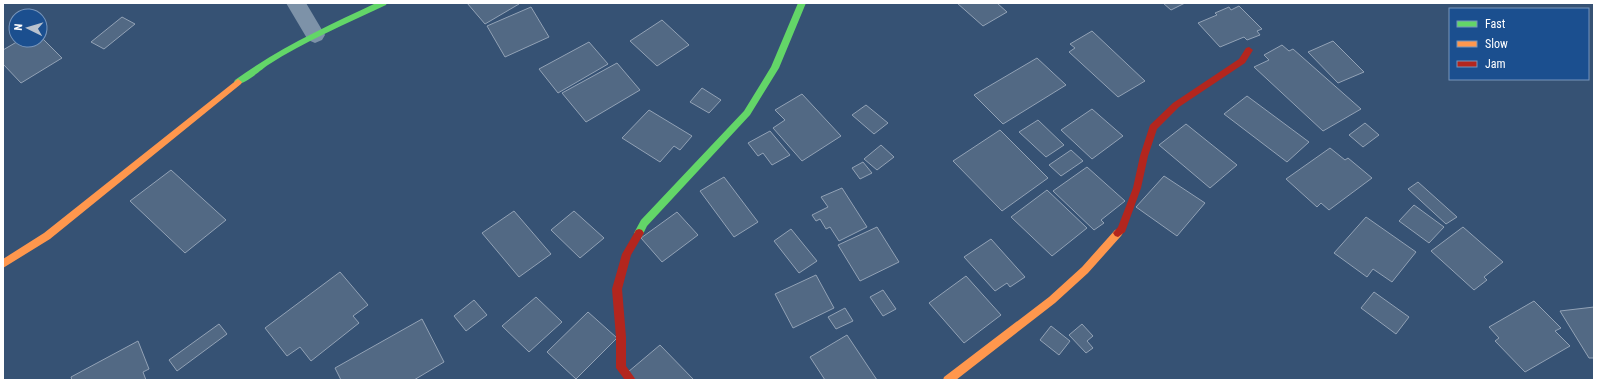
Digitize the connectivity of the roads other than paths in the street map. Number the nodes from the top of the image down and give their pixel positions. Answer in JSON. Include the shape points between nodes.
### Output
{"nodes":[{"id":1,"x":296,"y":3,"type":"edge"},
{"id":2,"x":383,"y":3,"type":"edge"},
{"id":3,"x":802,"y":3,"type":"edge"},
{"id":4,"x":315,"y":35,"type":"junction"},
{"id":5,"x":1250,"y":50,"type":"dead end"},
{"id":6,"x":3,"y":264,"type":"edge"},
{"id":7,"x":631,"y":380,"type":"edge"},
{"id":8,"x":948,"y":380,"type":"edge"}],
"edges":[{"from":1,"to":4,"type":"street"},
{"from":2,"to":4,"type":"street"},
{"from":3,"to":7,"type":"street","via":[[775,68],[747,112],[644,223],[627,254],[617,289],[621,368]]},
{"from":4,"to":6,"type":"street","via":[[251,72],[47,236]]},
{"from":5,"to":8,"type":"street","via":[[1242,61],[1176,105],[1153,127],[1137,188],[1122,229],[1085,270],[1052,300]]}]}
